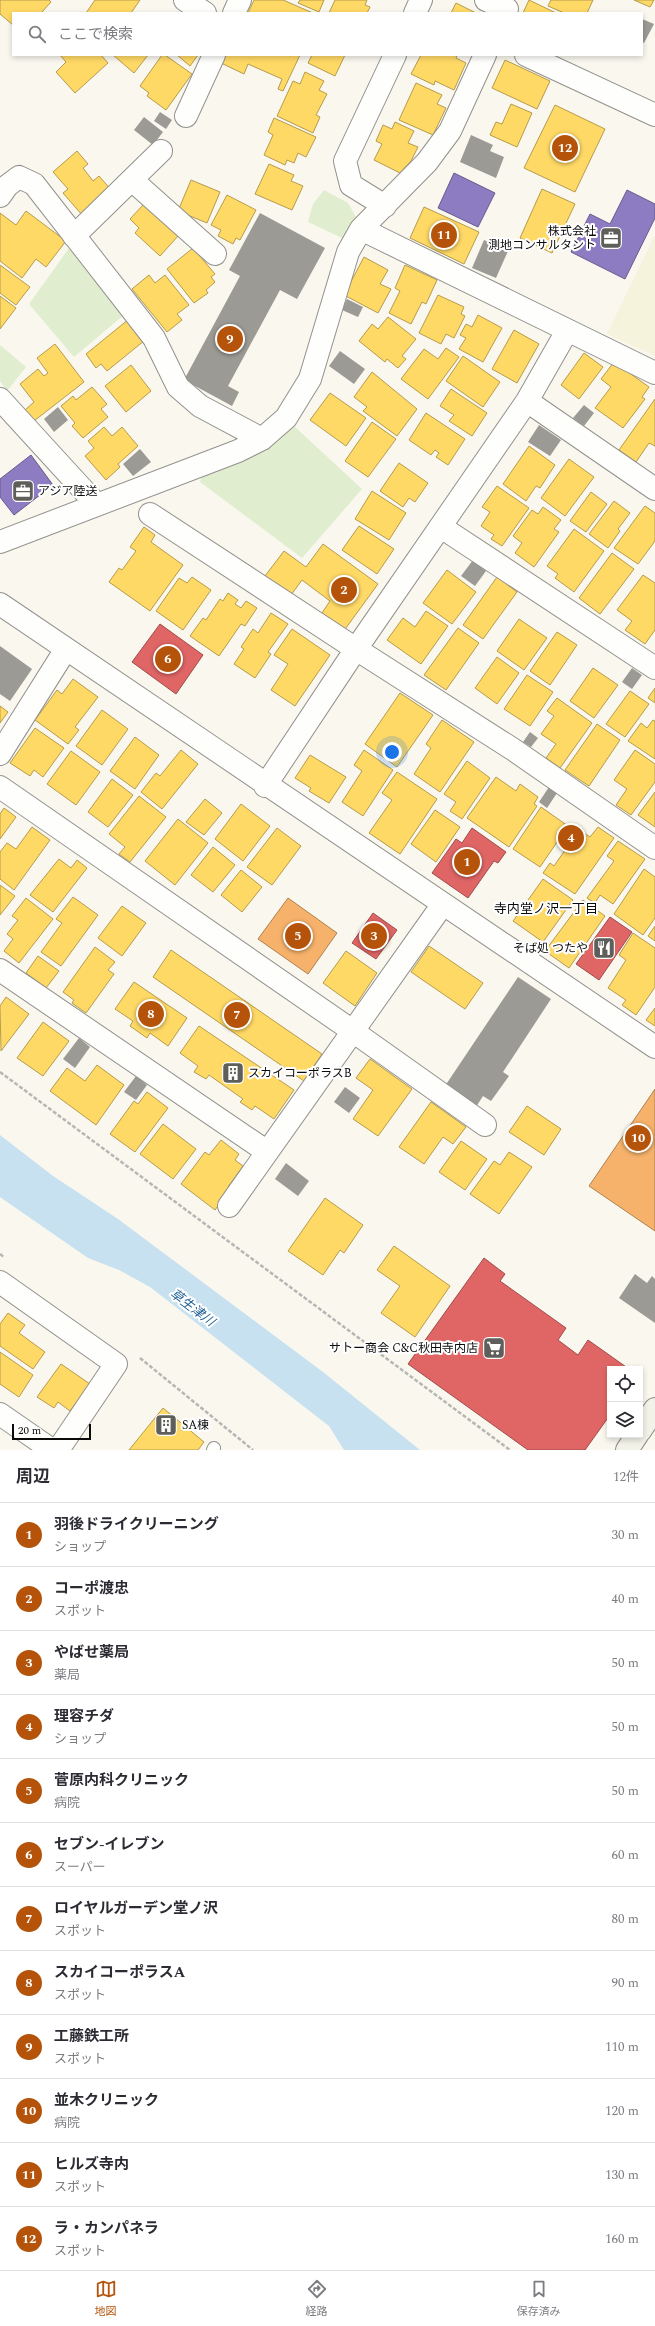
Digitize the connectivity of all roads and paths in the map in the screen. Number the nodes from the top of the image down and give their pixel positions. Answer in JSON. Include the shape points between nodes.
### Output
{"nodes":[{"id":1,"x":185,"y":0,"type":"edge"},
{"id":2,"x":240,"y":0,"type":"edge"},
{"id":3,"x":421,"y":0,"type":"edge"},
{"id":4,"x":486,"y":0,"type":"edge"},
{"id":5,"x":508,"y":7,"type":"edge"},
{"id":6,"x":203,"y":12,"type":"edge"},
{"id":7,"x":234,"y":12,"type":"edge"},
{"id":8,"x":415,"y":12,"type":"edge"},
{"id":9,"x":214,"y":56,"type":"edge"},
{"id":10,"x":395,"y":56,"type":"edge"},
{"id":11,"x":486,"y":56,"type":"edge"},
{"id":12,"x":528,"y":56,"type":"edge"},
{"id":13,"x":655,"y":115,"type":"edge"},
{"id":14,"x":186,"y":116,"type":"dead end"},
{"id":15,"x":161,"y":151,"type":"dead end"},
{"id":16,"x":132,"y":180,"type":"junction"},
{"id":17,"x":0,"y":196,"type":"edge"},
{"id":18,"x":385,"y":206,"type":"junction"},
{"id":19,"x":361,"y":229,"type":"junction"},
{"id":20,"x":74,"y":236,"type":"junction"},
{"id":21,"x":215,"y":254,"type":"dead end"},
{"id":22,"x":567,"y":331,"type":"junction"},
{"id":23,"x":655,"y":374,"type":"edge"},
{"id":24,"x":0,"y":399,"type":"edge"},
{"id":25,"x":527,"y":401,"type":"junction"},
{"id":26,"x":262,"y":439,"type":"junction"},
{"id":27,"x":655,"y":489,"type":"edge"},
{"id":28,"x":97,"y":505,"type":"junction"},
{"id":29,"x":150,"y":514,"type":"dead end"},
{"id":30,"x":441,"y":527,"type":"junction"},
{"id":31,"x":0,"y":542,"type":"edge"},
{"id":32,"x":0,"y":604,"type":"edge"},
{"id":33,"x":66,"y":649,"type":"junction"},
{"id":34,"x":356,"y":649,"type":"junction"},
{"id":35,"x":655,"y":668,"type":"edge"},
{"id":36,"x":0,"y":754,"type":"edge"},
{"id":37,"x":265,"y":786,"type":"junction"},
{"id":38,"x":0,"y":787,"type":"edge"},
{"id":39,"x":655,"y":848,"type":"edge"},
{"id":40,"x":443,"y":904,"type":"junction"},
{"id":41,"x":0,"y":970,"type":"edge"},
{"id":42,"x":354,"y":1032,"type":"junction"},
{"id":43,"x":655,"y":1047,"type":"edge"},
{"id":44,"x":0,"y":1072,"type":"edge"},
{"id":45,"x":484,"y":1125,"type":"dead end"},
{"id":46,"x":266,"y":1151,"type":"junction"},
{"id":47,"x":228,"y":1206,"type":"dead end"},
{"id":48,"x":0,"y":1282,"type":"edge"},
{"id":49,"x":655,"y":1409,"type":"edge"},
{"id":50,"x":0,"y":1414,"type":"edge"},
{"id":51,"x":643,"y":1427,"type":"edge"},
{"id":52,"x":635,"y":1438,"type":"edge"},
{"id":53,"x":52,"y":1450,"type":"edge"},
{"id":54,"x":58,"y":1450,"type":"edge"},
{"id":55,"x":510,"y":1450,"type":"edge"},
{"id":56,"x":627,"y":1450,"type":"edge"}],
"edges":[{"from":1,"to":6,"type":"street"},
{"from":2,"to":7,"type":"street"},
{"from":3,"to":8,"type":"street"},
{"from":4,"to":5,"type":"street"},
{"from":9,"to":14,"type":"street"},
{"from":10,"to":18,"type":"street","via":[[345,161],[351,185]]},
{"from":11,"to":18,"type":"street","via":[[450,131],[427,162]]},
{"from":12,"to":13,"type":"street"},
{"from":15,"to":16,"type":"street"},
{"from":16,"to":20,"type":"street"},
{"from":16,"to":21,"type":"street"},
{"from":17,"to":20,"type":"street","via":[[7,186],[19,177],[34,184]]},
{"from":18,"to":19,"type":"street"},
{"from":19,"to":22,"type":"street"},
{"from":19,"to":26,"type":"street","via":[[340,271],[320,351],[310,379],[286,418]]},
{"from":20,"to":26,"type":"street","via":[[154,338],[178,387],[200,406]]},
{"from":22,"to":23,"type":"street"},
{"from":22,"to":25,"type":"street"},
{"from":24,"to":28,"type":"street"},
{"from":25,"to":27,"type":"street"},
{"from":25,"to":30,"type":"street"},
{"from":26,"to":28,"type":"street","via":[[238,451]]},
{"from":28,"to":31,"type":"street"},
{"from":29,"to":34,"type":"street"},
{"from":30,"to":34,"type":"street"},
{"from":30,"to":35,"type":"street"},
{"from":32,"to":33,"type":"street"},
{"from":33,"to":36,"type":"street"},
{"from":33,"to":37,"type":"street"},
{"from":34,"to":37,"type":"street"},
{"from":34,"to":39,"type":"street","via":[[514,750]]},
{"from":37,"to":40,"type":"street"},
{"from":38,"to":42,"type":"street"},
{"from":40,"to":42,"type":"street"},
{"from":40,"to":43,"type":"street"},
{"from":41,"to":46,"type":"street"},
{"from":42,"to":45,"type":"street"},
{"from":42,"to":46,"type":"street"},
{"from":44,"to":55,"type":"path"},
{"from":46,"to":47,"type":"street"},
{"from":48,"to":54,"type":"street","via":[[116,1364]]},
{"from":49,"to":51,"type":"street"},
{"from":50,"to":53,"type":"street"},
{"from":52,"to":56,"type":"street"}]}
